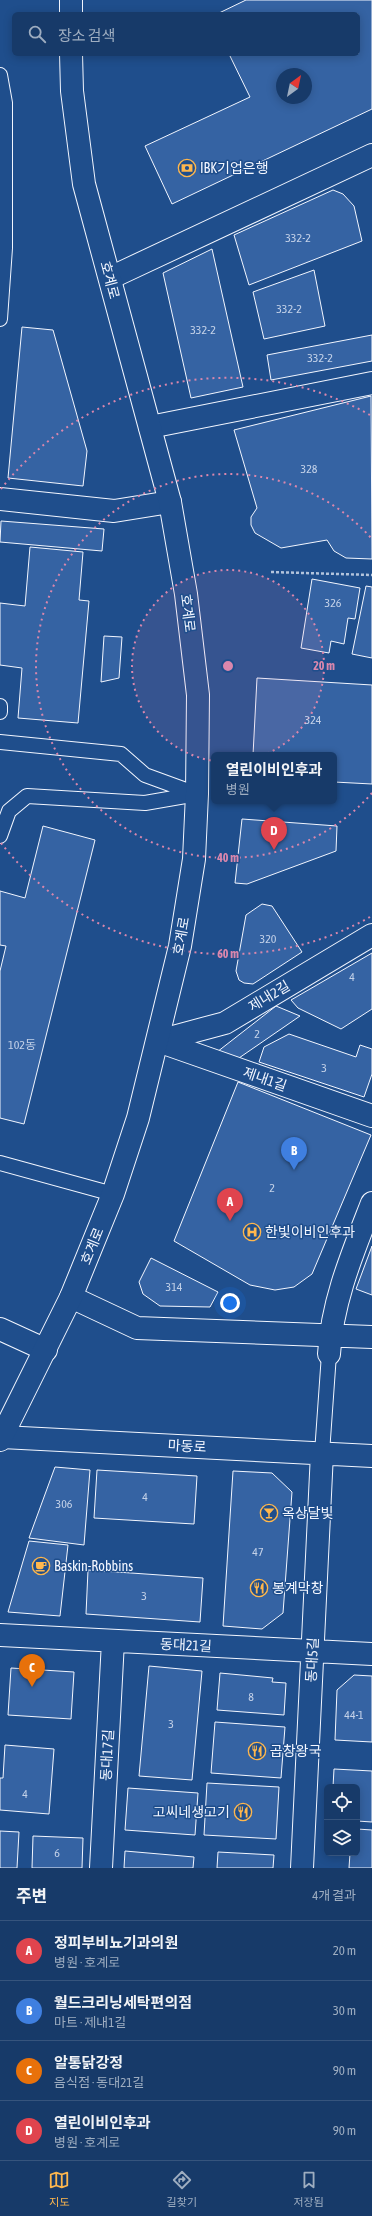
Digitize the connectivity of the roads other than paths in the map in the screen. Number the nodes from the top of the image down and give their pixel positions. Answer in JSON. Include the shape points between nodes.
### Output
{"nodes":[{"id":1,"x":71,"y":0,"type":"edge"},
{"id":2,"x":71,"y":12,"type":"edge"},
{"id":3,"x":71,"y":56,"type":"edge"},
{"id":4,"x":0,"y":75,"type":"edge"},
{"id":5,"x":371,"y":158,"type":"edge"},
{"id":6,"x":110,"y":278,"type":"junction"},
{"id":7,"x":0,"y":319,"type":"edge"},
{"id":8,"x":372,"y":383,"type":"edge"},
{"id":9,"x":150,"y":427,"type":"junction"},
{"id":10,"x":0,"y":499,"type":"edge"},
{"id":11,"x":170,"y":502,"type":"junction"},
{"id":12,"x":0,"y":706,"type":"edge"},
{"id":13,"x":0,"y":712,"type":"edge"},
{"id":14,"x":0,"y":742,"type":"edge"},
{"id":15,"x":197,"y":794,"type":"junction"},
{"id":16,"x":0,"y":836,"type":"edge"},
{"id":17,"x":372,"y":935,"type":"edge"},
{"id":18,"x":158,"y":1041,"type":"junction"},
{"id":19,"x":372,"y":1116,"type":"edge"},
{"id":20,"x":0,"y":1163,"type":"edge"},
{"id":21,"x":113,"y":1194,"type":"junction"},
{"id":22,"x":372,"y":1203,"type":"edge"},
{"id":23,"x":71,"y":1297,"type":"junction"},
{"id":24,"x":0,"y":1329,"type":"edge"},
{"id":25,"x":372,"y":1337,"type":"edge"},
{"id":26,"x":329,"y":1344,"type":"junction"},
{"id":27,"x":46,"y":1350,"type":"junction"},
{"id":28,"x":1,"y":1438,"type":"edge"},
{"id":29,"x":323,"y":1446,"type":"junction"},
{"id":30,"x":372,"y":1456,"type":"edge"},
{"id":31,"x":0,"y":1635,"type":"edge"},
{"id":32,"x":113,"y":1641,"type":"junction"},
{"id":33,"x":312,"y":1651,"type":"junction"},
{"id":34,"x":372,"y":1654,"type":"edge"},
{"id":35,"x":101,"y":1868,"type":"edge"},
{"id":36,"x":302,"y":1868,"type":"edge"}],
"edges":[{"from":1,"to":2,"type":"street"},
{"from":3,"to":6,"type":"street","name":"호계로","via":[[72,91],[84,184]]},
{"from":4,"to":7,"type":"lane","via":[[5,103],[5,248]]},
{"from":5,"to":6,"type":"street"},
{"from":6,"to":9,"type":"street","name":"호계로"},
{"from":8,"to":9,"type":"street"},
{"from":9,"to":11,"type":"street","name":"호계로"},
{"from":10,"to":11,"type":"street","via":[[114,511]]},
{"from":11,"to":15,"type":"street","name":"호계로","via":[[186,594],[198,695]]},
{"from":12,"to":13,"type":"lane"},
{"from":14,"to":15,"type":"lane","via":[[121,754],[145,775]]},
{"from":15,"to":16,"type":"lane","via":[[144,803],[27,796],[9,811]]},
{"from":15,"to":18,"type":"street","name":"호계로","via":[[194,860],[180,946]]},
{"from":17,"to":18,"type":"street","name":"제내2길","via":[[225,1022]]},
{"from":18,"to":19,"type":"street","name":"제내1길"},
{"from":18,"to":21,"type":"street","name":"호계로","via":[[138,1118]]},
{"from":20,"to":21,"type":"lane"},
{"from":21,"to":23,"type":"street","name":"호계로"},
{"from":22,"to":26,"type":"street","via":[[344,1274]]},
{"from":23,"to":26,"type":"street","via":[[137,1328]]},
{"from":23,"to":27,"type":"street","name":"호계로"},
{"from":24,"to":27,"type":"street"},
{"from":25,"to":26,"type":"street"},
{"from":26,"to":29,"type":"lane"},
{"from":27,"to":28,"type":"street","name":"호계로"},
{"from":28,"to":29,"type":"street","name":"마동로"},
{"from":29,"to":30,"type":"street","name":"마동로"},
{"from":29,"to":33,"type":"street","name":"동대5길"},
{"from":31,"to":32,"type":"street","name":"동대21길"},
{"from":32,"to":33,"type":"street","name":"동대21길"},
{"from":32,"to":35,"type":"street","name":"동대17길"},
{"from":33,"to":34,"type":"street","name":"동대21길"},
{"from":33,"to":36,"type":"street","name":"동대5길"}]}
